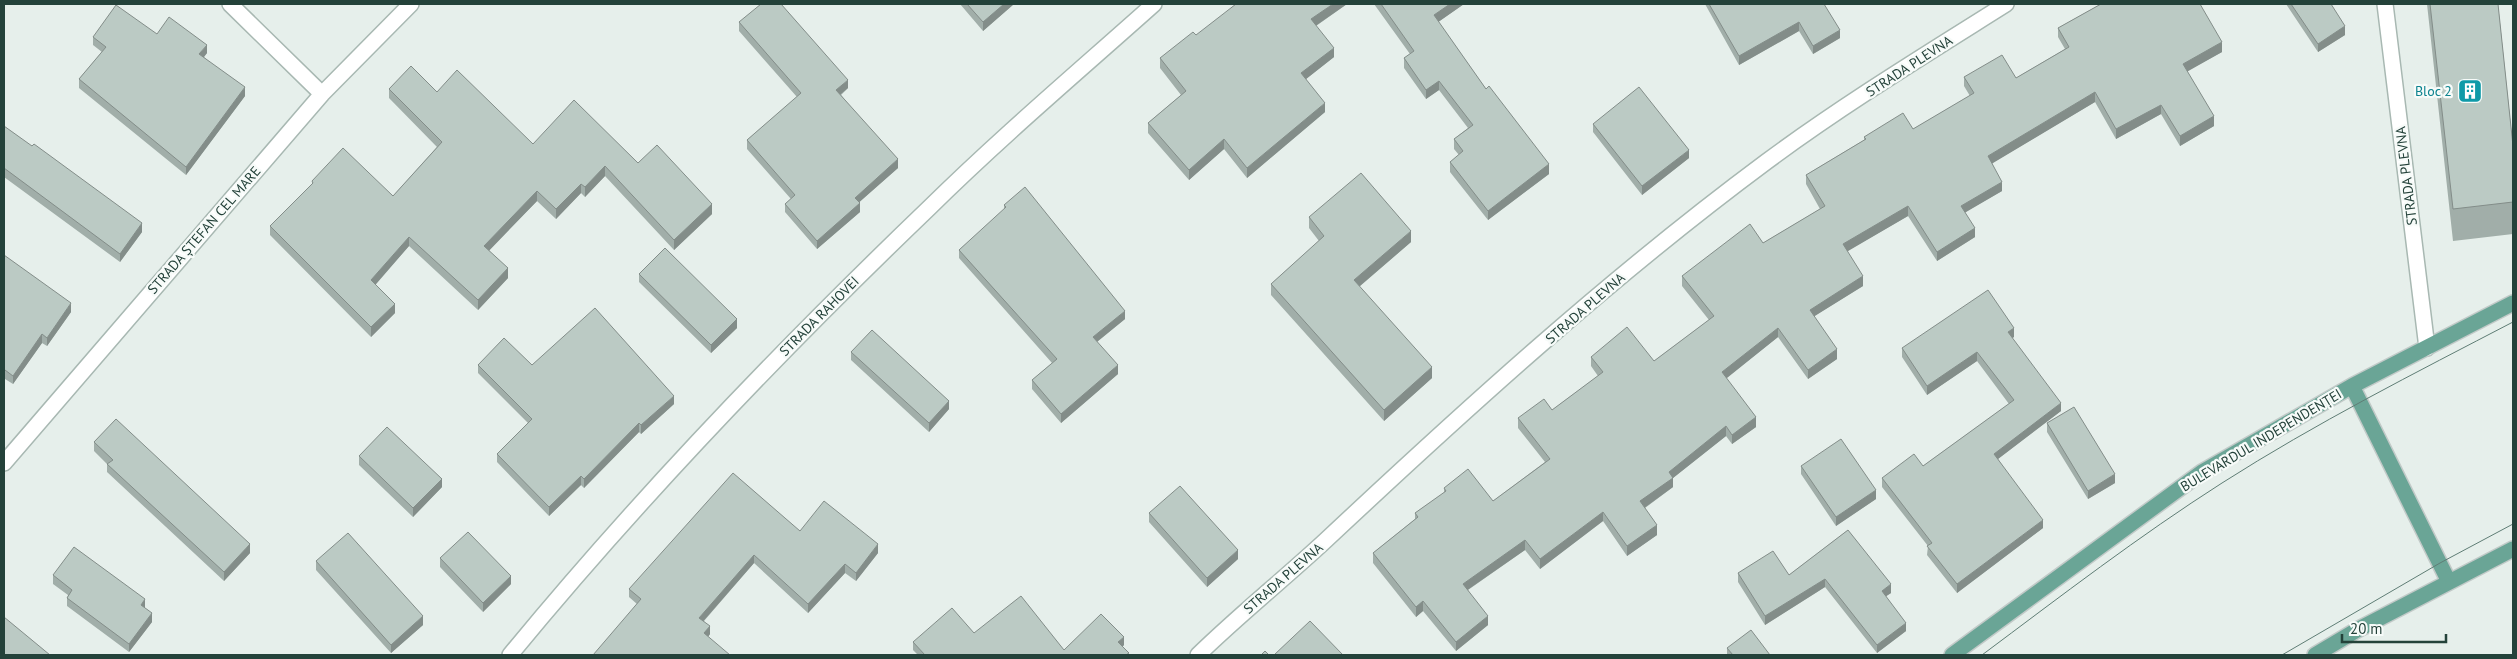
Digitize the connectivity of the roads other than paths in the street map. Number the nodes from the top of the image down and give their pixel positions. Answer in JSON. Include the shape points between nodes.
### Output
{"nodes":[{"id":1,"x":230,"y":4,"type":"edge"},
{"id":2,"x":411,"y":4,"type":"edge"},
{"id":3,"x":1154,"y":4,"type":"edge"},
{"id":4,"x":2006,"y":4,"type":"edge"},
{"id":5,"x":2385,"y":4,"type":"edge"},
{"id":6,"x":322,"y":94,"type":"junction"},
{"id":7,"x":2513,"y":302,"type":"edge"},
{"id":8,"x":2427,"y":348,"type":"junction"},
{"id":9,"x":2352,"y":386,"type":"junction"},
{"id":10,"x":4,"y":463,"type":"edge"},
{"id":11,"x":2513,"y":550,"type":"edge"},
{"id":12,"x":2449,"y":582,"type":"junction"},
{"id":13,"x":510,"y":655,"type":"edge"},
{"id":14,"x":1198,"y":655,"type":"edge"},
{"id":15,"x":1952,"y":655,"type":"edge"},
{"id":16,"x":2315,"y":655,"type":"edge"}],
"edges":[{"from":1,"to":6,"type":"street"},
{"from":2,"to":6,"type":"street","name":"STRADA ȘTEFAN CEL MARE"},
{"from":3,"to":13,"type":"street","name":"STRADA RAHOVEI","via":[[930,206],[802,332],[694,445],[565,588]]},
{"from":4,"to":14,"type":"street","name":"STRADA PLEVNA","via":[[1766,162],[1624,273],[1440,434]]},
{"from":5,"to":8,"type":"street","name":"STRADA PLEVNA"},
{"from":6,"to":10,"type":"street","name":"STRADA ȘTEFAN CEL MARE"},
{"from":7,"to":8,"type":"main road","name":"BULEVARDUL INDEPENDENȚEI"},
{"from":8,"to":9,"type":"main road","name":"BULEVARDUL INDEPENDENȚEI"},
{"from":9,"to":12,"type":"main road"},
{"from":9,"to":15,"type":"main road","name":"BULEVARDUL INDEPENDENȚEI","via":[[2202,472]]},
{"from":11,"to":12,"type":"main road"},
{"from":12,"to":16,"type":"main road"}]}
